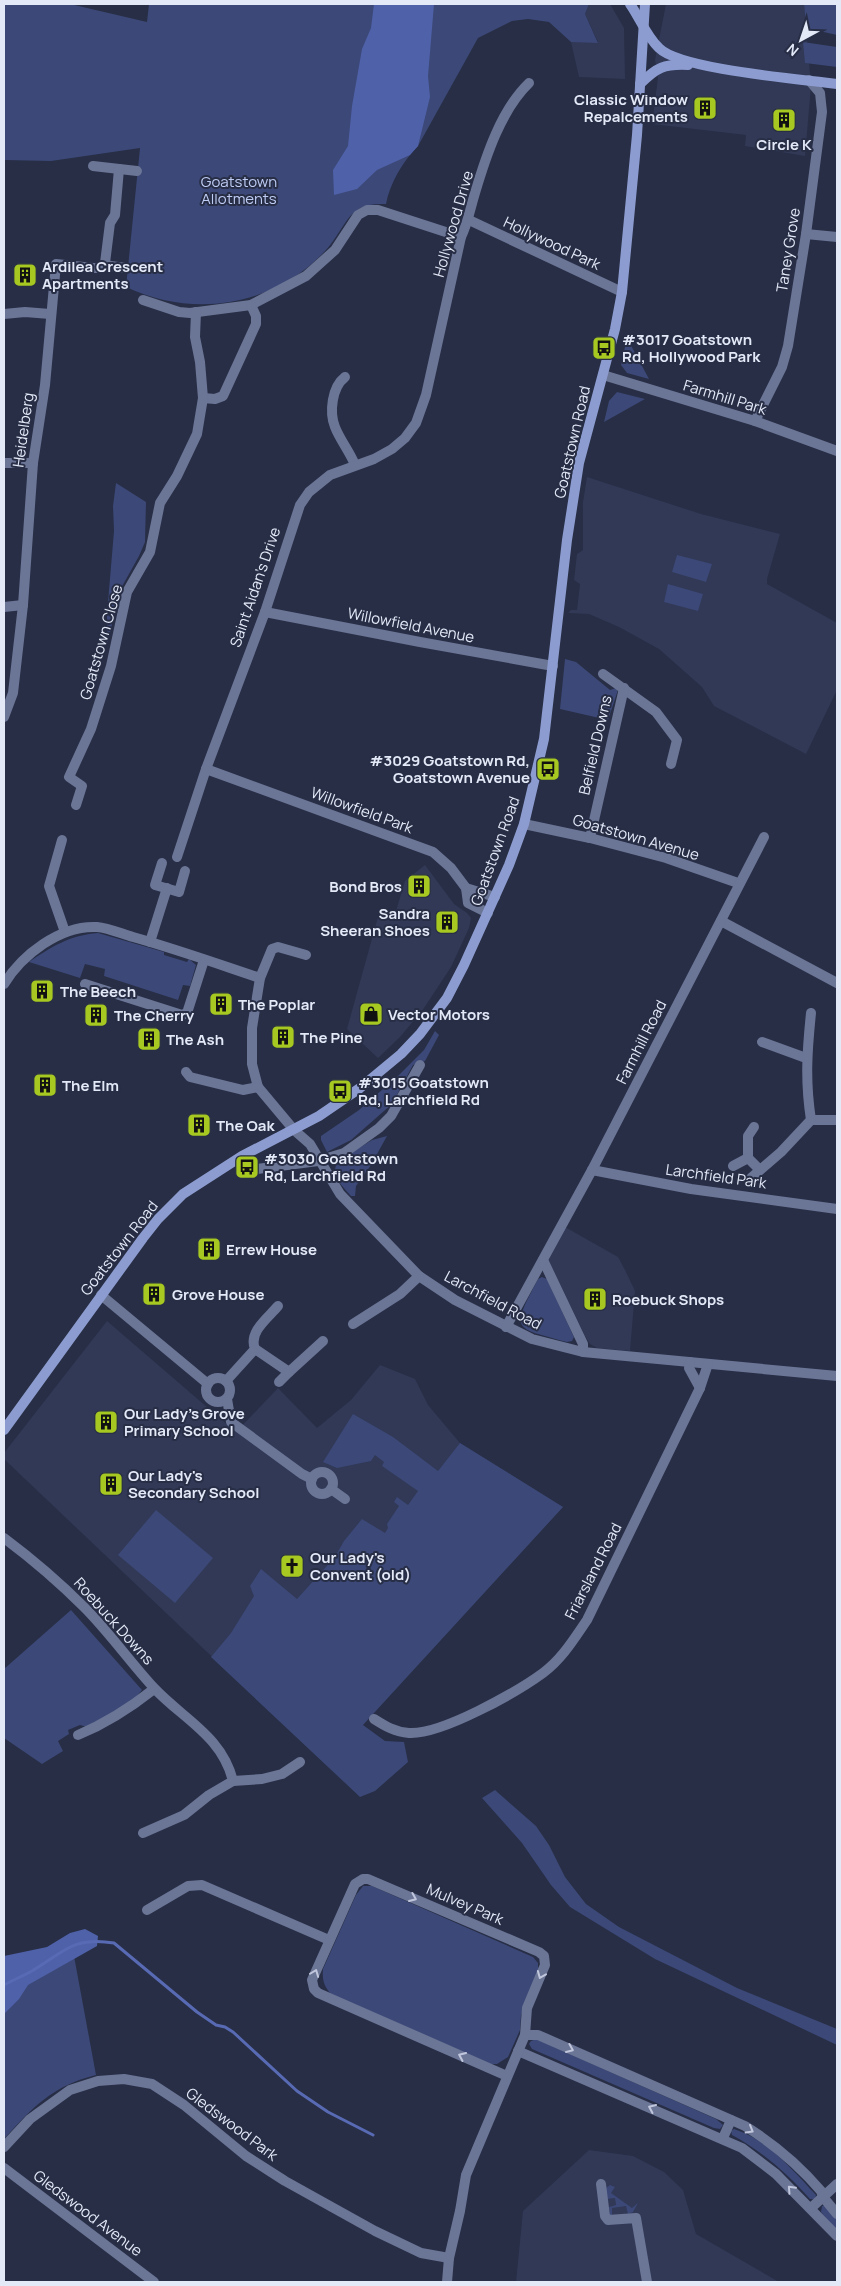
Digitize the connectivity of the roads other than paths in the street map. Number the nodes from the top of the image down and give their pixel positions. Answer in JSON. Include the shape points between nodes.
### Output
{"nodes":[{"id":1,"x":630,"y":4,"type":"edge"},
{"id":2,"x":645,"y":4,"type":"edge"},
{"id":3,"x":643,"y":26,"type":"junction"},
{"id":4,"x":703,"y":65,"type":"junction"},
{"id":5,"x":809,"y":80,"type":"junction"},
{"id":6,"x":529,"y":83,"type":"dead end"},
{"id":7,"x":640,"y":84,"type":"junction"},
{"id":8,"x":837,"y":84,"type":"edge"},
{"id":9,"x":93,"y":166,"type":"dead end"},
{"id":10,"x":119,"y":169,"type":"junction"},
{"id":11,"x":137,"y":171,"type":"dead end"},
{"id":12,"x":469,"y":220,"type":"junction"},
{"id":13,"x":806,"y":234,"type":"junction"},
{"id":14,"x":837,"y":237,"type":"edge"},
{"id":15,"x":461,"y":238,"type":"junction"},
{"id":16,"x":103,"y":265,"type":"junction"},
{"id":17,"x":126,"y":268,"type":"dead end"},
{"id":18,"x":622,"y":292,"type":"junction"},
{"id":19,"x":143,"y":300,"type":"dead end"},
{"id":20,"x":251,"y":305,"type":"junction"},
{"id":21,"x":196,"y":312,"type":"junction"},
{"id":22,"x":4,"y":314,"type":"edge"},
{"id":23,"x":50,"y":314,"type":"junction"},
{"id":24,"x":603,"y":375,"type":"junction"},
{"id":25,"x":346,"y":377,"type":"dead end"},
{"id":26,"x":429,"y":384,"type":"joint"},
{"id":27,"x":203,"y":398,"type":"junction"},
{"id":28,"x":756,"y":421,"type":"junction"},
{"id":29,"x":837,"y":451,"type":"edge"},
{"id":30,"x":4,"y":463,"type":"edge"},
{"id":31,"x":32,"y":463,"type":"junction"},
{"id":32,"x":356,"y":465,"type":"junction"},
{"id":33,"x":23,"y":605,"type":"junction"},
{"id":34,"x":4,"y":607,"type":"edge"},
{"id":35,"x":264,"y":612,"type":"junction"},
{"id":36,"x":553,"y":666,"type":"junction"},
{"id":37,"x":603,"y":674,"type":"dead end"},
{"id":38,"x":624,"y":688,"type":"junction"},
{"id":39,"x":4,"y":717,"type":"edge"},
{"id":40,"x":671,"y":764,"type":"dead end"},
{"id":41,"x":206,"y":769,"type":"junction"},
{"id":42,"x":76,"y":805,"type":"dead end"},
{"id":43,"x":524,"y":824,"type":"junction"},
{"id":44,"x":764,"y":837,"type":"dead end"},
{"id":45,"x":590,"y":838,"type":"junction"},
{"id":46,"x":62,"y":840,"type":"dead end"},
{"id":47,"x":178,"y":857,"type":"dead end"},
{"id":48,"x":162,"y":863,"type":"dead end"},
{"id":49,"x":185,"y":872,"type":"dead end"},
{"id":50,"x":738,"y":884,"type":"junction"},
{"id":51,"x":167,"y":888,"type":"junction"},
{"id":52,"x":466,"y":888,"type":"junction"},
{"id":53,"x":495,"y":897,"type":"junction"},
{"id":54,"x":488,"y":913,"type":"junction"},
{"id":55,"x":721,"y":921,"type":"junction"},
{"id":56,"x":65,"y":932,"type":"junction"},
{"id":57,"x":150,"y":942,"type":"junction"},
{"id":58,"x":306,"y":955,"type":"dead end"},
{"id":59,"x":204,"y":960,"type":"junction"},
{"id":60,"x":260,"y":978,"type":"junction"},
{"id":61,"x":837,"y":983,"type":"edge"},
{"id":62,"x":4,"y":984,"type":"edge"},
{"id":63,"x":85,"y":984,"type":"dead end"},
{"id":64,"x":812,"y":1013,"type":"dead end"},
{"id":65,"x":762,"y":1042,"type":"dead end"},
{"id":66,"x":806,"y":1058,"type":"junction"},
{"id":67,"x":420,"y":1065,"type":"dead end"},
{"id":68,"x":186,"y":1072,"type":"dead end"},
{"id":69,"x":258,"y":1087,"type":"junction"},
{"id":70,"x":811,"y":1120,"type":"junction"},
{"id":71,"x":837,"y":1120,"type":"edge"},
{"id":72,"x":754,"y":1127,"type":"dead end"},
{"id":73,"x":294,"y":1130,"type":"junction"},
{"id":74,"x":748,"y":1158,"type":"junction"},
{"id":75,"x":318,"y":1161,"type":"junction"},
{"id":76,"x":733,"y":1166,"type":"dead end"},
{"id":77,"x":759,"y":1169,"type":"junction"},
{"id":78,"x":257,"y":1170,"type":"dead end"},
{"id":79,"x":592,"y":1170,"type":"junction"},
{"id":80,"x":751,"y":1178,"type":"dead end"},
{"id":81,"x":837,"y":1209,"type":"edge"},
{"id":82,"x":543,"y":1260,"type":"junction"},
{"id":83,"x":419,"y":1276,"type":"junction"},
{"id":84,"x":101,"y":1295,"type":"junction"},
{"id":85,"x":278,"y":1306,"type":"dead end"},
{"id":86,"x":353,"y":1324,"type":"dead end"},
{"id":87,"x":506,"y":1327,"type":"junction"},
{"id":88,"x":323,"y":1341,"type":"dead end"},
{"id":89,"x":255,"y":1349,"type":"junction"},
{"id":90,"x":582,"y":1352,"type":"junction"},
{"id":91,"x":690,"y":1362,"type":"junction"},
{"id":92,"x":708,"y":1364,"type":"junction"},
{"id":93,"x":289,"y":1372,"type":"junction"},
{"id":94,"x":837,"y":1376,"type":"edge"},
{"id":95,"x":226,"y":1381,"type":"junction"},
{"id":96,"x":279,"y":1382,"type":"dead end"},
{"id":97,"x":208,"y":1384,"type":"junction"},
{"id":98,"x":700,"y":1388,"type":"junction"},
{"id":99,"x":227,"y":1399,"type":"junction"},
{"id":100,"x":4,"y":1430,"type":"edge"},
{"id":101,"x":312,"y":1479,"type":"junction"},
{"id":102,"x":331,"y":1489,"type":"junction"},
{"id":103,"x":345,"y":1499,"type":"dead end"},
{"id":104,"x":4,"y":1538,"type":"edge"},
{"id":105,"x":154,"y":1688,"type":"junction"},
{"id":106,"x":374,"y":1719,"type":"dead end"},
{"id":107,"x":78,"y":1735,"type":"dead end"},
{"id":108,"x":300,"y":1762,"type":"dead end"},
{"id":109,"x":233,"y":1781,"type":"junction"},
{"id":110,"x":143,"y":1833,"type":"dead end"},
{"id":111,"x":147,"y":1910,"type":"dead end"},
{"id":112,"x":329,"y":1940,"type":"junction"},
{"id":113,"x":525,"y":2035,"type":"junction"},
{"id":114,"x":518,"y":2051,"type":"junction"},
{"id":115,"x":507,"y":2076,"type":"junction"},
{"id":116,"x":731,"y":2120,"type":"junction"},
{"id":117,"x":723,"y":2138,"type":"junction"},
{"id":118,"x":4,"y":2147,"type":"edge"},
{"id":119,"x":4,"y":2168,"type":"edge"},
{"id":120,"x":601,"y":2184,"type":"dead end"},
{"id":121,"x":837,"y":2184,"type":"edge"},
{"id":122,"x":822,"y":2197,"type":"junction"},
{"id":123,"x":811,"y":2208,"type":"junction"},
{"id":124,"x":837,"y":2214,"type":"edge"},
{"id":125,"x":837,"y":2236,"type":"edge"},
{"id":126,"x":449,"y":2258,"type":"junction"},
{"id":127,"x":154,"y":2282,"type":"edge"},
{"id":128,"x":447,"y":2282,"type":"edge"},
{"id":129,"x":647,"y":2282,"type":"edge"}],
"edges":[{"from":1,"to":3,"type":"main road"},
{"from":2,"to":3,"type":"main road","name":"Goatstown Road"},
{"from":3,"to":4,"type":"main road","via":[[664,52]]},
{"from":3,"to":7,"type":"main road","name":"Goatstown Road"},
{"from":4,"to":5,"type":"main road"},
{"from":4,"to":7,"type":"main road","via":[[662,66]]},
{"from":5,"to":8,"type":"main road"},
{"from":5,"to":13,"type":"street","name":"Taney Grove","via":[[820,93],[822,112]]},
{"from":6,"to":12,"type":"street","name":"Hollywood Drive","via":[[518,94],[493,143]]},
{"from":7,"to":18,"type":"main road","name":"Goatstown Road"},
{"from":9,"to":10,"type":"street"},
{"from":10,"to":11,"type":"street"},
{"from":10,"to":16,"type":"street","via":[[107,257]]},
{"from":12,"to":15,"type":"street","name":"Hollywood Drive"},
{"from":12,"to":18,"type":"street","name":"Hollywood Park"},
{"from":13,"to":14,"type":"street"},
{"from":13,"to":28,"type":"street","name":"Taney Grove","via":[[788,346],[782,367]]},
{"from":15,"to":20,"type":"street","via":[[378,210],[368,210],[358,215],[335,250],[306,276]]},
{"from":15,"to":26,"type":"street","name":"Hollywood Drive"},
{"from":16,"to":17,"type":"street"},
{"from":16,"to":23,"type":"street","name":"Heidelberg","via":[[93,268],[56,264]]},
{"from":18,"to":24,"type":"main road","name":"Goatstown Road"},
{"from":19,"to":21,"type":"street","via":[[179,312]]},
{"from":20,"to":21,"type":"street"},
{"from":20,"to":27,"type":"street","via":[[256,324],[223,396]]},
{"from":21,"to":27,"type":"street","name":"Goatstown Close","via":[[195,337]]},
{"from":22,"to":23,"type":"street"},
{"from":23,"to":31,"type":"street","name":"Heidelberg","via":[[45,385]]},
{"from":24,"to":28,"type":"street","name":"Farmhill Park"},
{"from":24,"to":36,"type":"main road","name":"Goatstown Road","via":[[579,464]]},
{"from":25,"to":32,"type":"street","via":[[339,382],[333,398],[335,427]]},
{"from":26,"to":32,"type":"street","name":"Saint Aidan's Drive","via":[[422,411],[406,438],[374,459]]},
{"from":27,"to":42,"type":"street","name":"Goatstown Close","via":[[197,434],[160,503],[150,552],[128,592],[109,675],[92,729],[69,777],[82,786]]},
{"from":28,"to":29,"type":"street","name":"Farmhill Park"},
{"from":30,"to":31,"type":"street"},
{"from":31,"to":33,"type":"street","name":"Heidelberg"},
{"from":32,"to":35,"type":"street","name":"Saint Aidan's Drive","via":[[330,475],[309,492],[300,505]]},
{"from":33,"to":34,"type":"street"},
{"from":33,"to":39,"type":"street","name":"Heidelberg","via":[[13,693]]},
{"from":35,"to":36,"type":"street","name":"Willowfield Avenue"},
{"from":35,"to":41,"type":"street","name":"Saint Aidan's Drive"},
{"from":36,"to":43,"type":"main road","name":"Goatstown Road","via":[[544,739]]},
{"from":37,"to":38,"type":"street","name":"Belfield Downs"},
{"from":38,"to":40,"type":"street","name":"Belfield Downs","via":[[656,712],[677,740]]},
{"from":38,"to":45,"type":"street","name":"Belfield Downs"},
{"from":41,"to":47,"type":"street","name":"Saint Aidan's Drive"},
{"from":41,"to":52,"type":"street","name":"Willowfield Park","via":[[433,852]]},
{"from":43,"to":45,"type":"street","name":"Goatstown Avenue"},
{"from":43,"to":53,"type":"main road","name":"Goatstown Road"},
{"from":44,"to":50,"type":"street","name":"Farmhill Road"},
{"from":45,"to":50,"type":"street","name":"Goatstown Avenue","via":[[666,858]]},
{"from":46,"to":56,"type":"street","via":[[49,886]]},
{"from":48,"to":51,"type":"street","via":[[155,885]]},
{"from":49,"to":51,"type":"street","via":[[179,892]]},
{"from":50,"to":55,"type":"street","name":"Farmhill Road"},
{"from":51,"to":57,"type":"street"},
{"from":52,"to":53,"type":"street"},
{"from":52,"to":54,"type":"street","name":"Willowfield Park","via":[[468,903]]},
{"from":53,"to":54,"type":"main road","name":"Goatstown Road"},
{"from":54,"to":73,"type":"main road","name":"Goatstown Road","via":[[447,998],[420,1034],[360,1088]]},
{"from":55,"to":61,"type":"street"},
{"from":55,"to":79,"type":"street","name":"Farmhill Road"},
{"from":56,"to":57,"type":"street","via":[[98,927]]},
{"from":56,"to":62,"type":"street","via":[[46,942],[19,964]]},
{"from":57,"to":59,"type":"street"},
{"from":58,"to":60,"type":"street","via":[[278,946],[272,949]]},
{"from":59,"to":60,"type":"street"},
{"from":59,"to":63,"type":"street","via":[[187,1014],[182,1016]]},
{"from":60,"to":69,"type":"street","via":[[252,1028],[252,1064]]},
{"from":64,"to":66,"type":"street"},
{"from":65,"to":66,"type":"street"},
{"from":66,"to":70,"type":"street"},
{"from":67,"to":75,"type":"street","via":[[391,1116],[379,1128],[344,1153]]},
{"from":68,"to":69,"type":"street","via":[[190,1077],[242,1090]]},
{"from":69,"to":73,"type":"street","name":"Larchfield Road"},
{"from":70,"to":71,"type":"street"},
{"from":70,"to":77,"type":"street","via":[[781,1152]]},
{"from":72,"to":74,"type":"street","via":[[748,1136]]},
{"from":73,"to":75,"type":"street","name":"Larchfield Road","via":[[310,1144]]},
{"from":73,"to":84,"type":"main road","name":"Goatstown Road","via":[[242,1156],[183,1194],[158,1219]]},
{"from":74,"to":76,"type":"street"},
{"from":74,"to":77,"type":"street"},
{"from":75,"to":78,"type":"street"},
{"from":75,"to":83,"type":"street","name":"Larchfield Road","via":[[340,1194]]},
{"from":77,"to":80,"type":"street"},
{"from":79,"to":81,"type":"street","name":"Larchfield Park","via":[[691,1189]]},
{"from":79,"to":82,"type":"street","name":"Farmhill Road"},
{"from":82,"to":87,"type":"street","name":"Farmhill Road"},
{"from":82,"to":90,"type":"street","via":[[584,1344]]},
{"from":83,"to":86,"type":"street","via":[[400,1294]]},
{"from":83,"to":87,"type":"street","name":"Larchfield Road"},
{"from":84,"to":97,"type":"street"},
{"from":84,"to":100,"type":"main road","name":"Goatstown Road"},
{"from":85,"to":89,"type":"street","via":[[255,1332],[252,1343]]},
{"from":87,"to":90,"type":"street","name":"Larchfield Road","via":[[532,1339]]},
{"from":88,"to":93,"type":"street"},
{"from":89,"to":93,"type":"street"},
{"from":89,"to":95,"type":"street"},
{"from":90,"to":91,"type":"street","name":"Larchfield Road"},
{"from":91,"to":92,"type":"street","name":"Larchfield Road"},
{"from":91,"to":98,"type":"street"},
{"from":92,"to":94,"type":"street","name":"Larchfield Road"},
{"from":92,"to":98,"type":"street","name":"Friarsland Road"},
{"from":93,"to":96,"type":"street"},
{"from":95,"to":97,"type":"street","via":[[216,1378]]},
{"from":95,"to":99,"type":"street","via":[[230,1392]]},
{"from":97,"to":99,"type":"street","via":[[207,1395],[212,1400],[220,1402]]},
{"from":98,"to":106,"type":"street","name":"Friarsland Road","via":[[587,1620],[566,1651],[544,1672],[450,1724],[426,1732],[396,1731]]},
{"from":99,"to":101,"type":"street","via":[[231,1422]]},
{"from":101,"to":102,"type":"street","via":[[315,1491],[322,1494]]},
{"from":101,"to":102,"type":"street","via":[[320,1472],[327,1473],[333,1482]]},
{"from":102,"to":103,"type":"street"},
{"from":104,"to":105,"type":"street","name":"Roebuck Downs","via":[[85,1608]]},
{"from":105,"to":107,"type":"street","via":[[108,1722]]},
{"from":105,"to":109,"type":"street","name":"Roebuck Downs","via":[[215,1743],[229,1764]]},
{"from":108,"to":109,"type":"street","via":[[282,1774]]},
{"from":109,"to":110,"type":"street","via":[[184,1815]]},
{"from":111,"to":112,"type":"street","via":[[188,1886],[202,1885]]},
{"from":112,"to":113,"type":"street","name":"Mulvey Park","one_way":true,"via":[[355,1884],[363,1878],[539,1952],[544,1956],[545,1965],[527,2008]]},
{"from":115,"to":112,"type":"street","name":"Mulvey Park","one_way":true,"via":[[318,1993],[312,1980]]},
{"from":113,"to":114,"type":"street","name":"Mulvey Park"},
{"from":113,"to":116,"type":"street","one_way":true,"via":[[538,2035]]},
{"from":114,"to":115,"type":"street","name":"Mulvey Park"},
{"from":117,"to":114,"type":"street","one_way":true},
{"from":115,"to":126,"type":"street","via":[[466,2175]]},
{"from":116,"to":117,"type":"street"},
{"from":116,"to":122,"type":"street","one_way":true,"via":[[784,2153],[810,2178]]},
{"from":123,"to":117,"type":"street","one_way":true,"via":[[768,2166]]},
{"from":118,"to":126,"type":"street","name":"Gledswood Park","via":[[30,2119],[70,2090],[98,2081],[124,2079],[152,2084],[184,2105],[246,2156],[285,2181],[421,2253]]},
{"from":119,"to":127,"type":"street","name":"Gledswood Avenue"},
{"from":120,"to":129,"type":"street","via":[[608,2220],[636,2218]]},
{"from":121,"to":122,"type":"street"},
{"from":122,"to":123,"type":"street"},
{"from":122,"to":124,"type":"street"},
{"from":123,"to":125,"type":"street"},
{"from":126,"to":128,"type":"street"}]}
